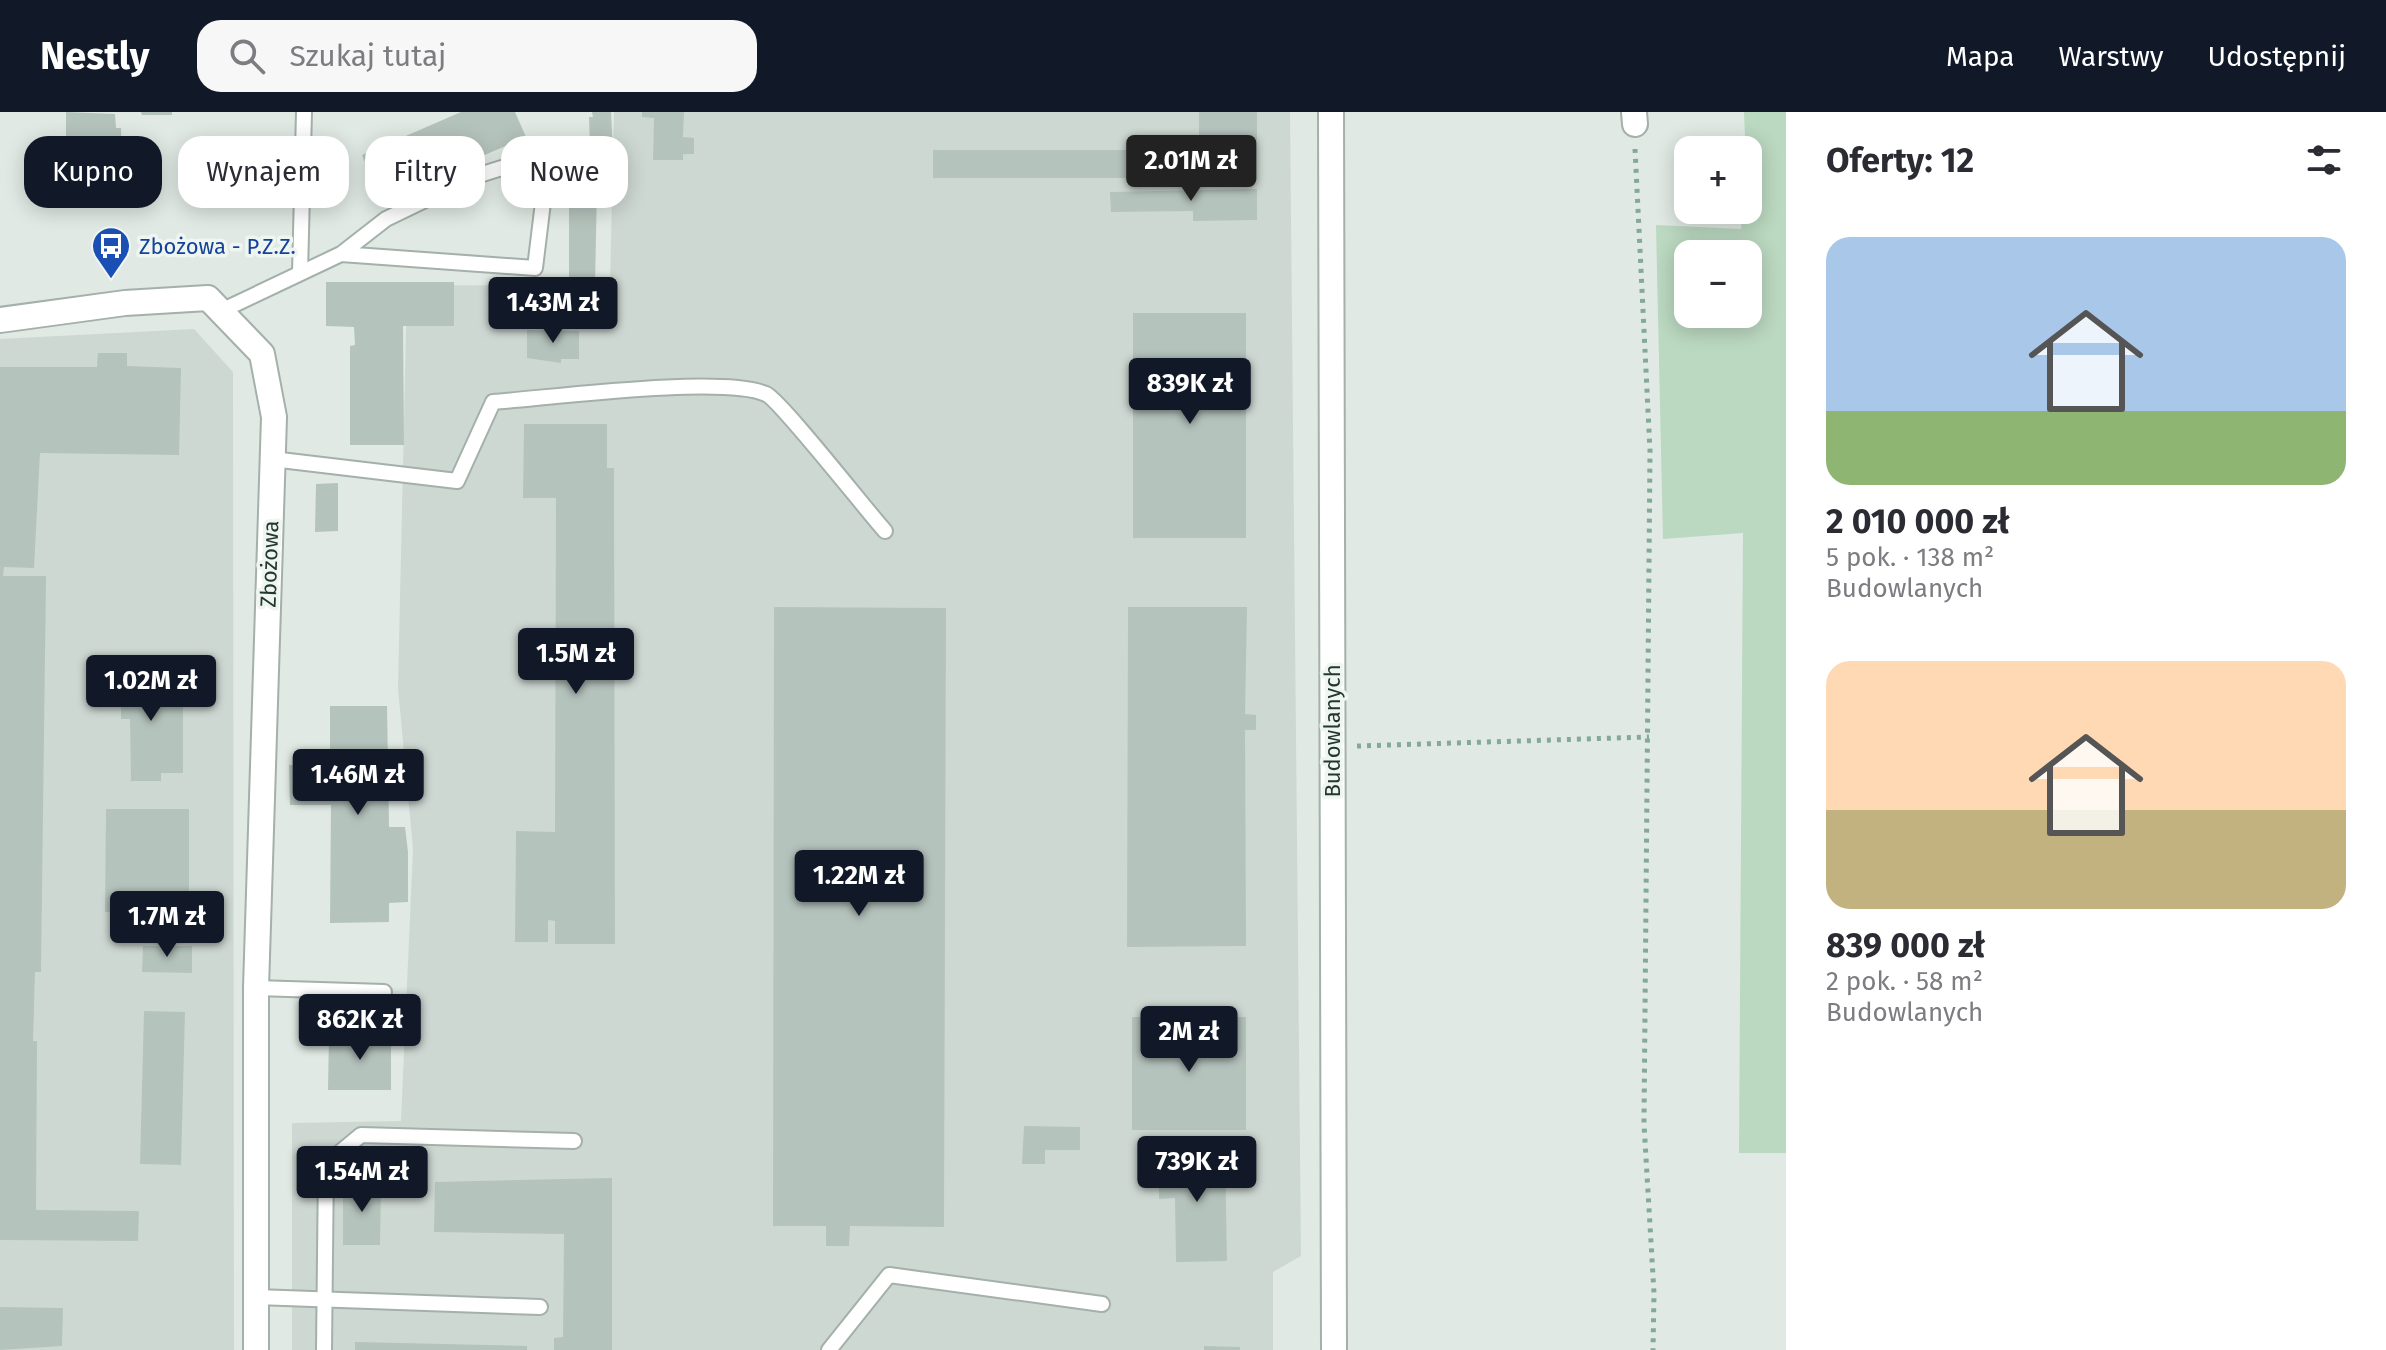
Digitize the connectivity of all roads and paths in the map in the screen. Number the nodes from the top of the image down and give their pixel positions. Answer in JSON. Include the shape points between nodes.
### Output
{"nodes":[{"id":1,"x":304,"y":112,"type":"edge"},
{"id":2,"x":1331,"y":112,"type":"edge"},
{"id":3,"x":1634,"y":118,"type":"edge"},
{"id":4,"x":341,"y":254,"type":"junction"},
{"id":5,"x":300,"y":273,"type":"junction"},
{"id":6,"x":221,"y":311,"type":"junction"},
{"id":7,"x":0,"y":320,"type":"edge"},
{"id":8,"x":272,"y":459,"type":"junction"},
{"id":9,"x":885,"y":531,"type":"dead end"},
{"id":10,"x":1649,"y":737,"type":"junction"},
{"id":11,"x":1332,"y":747,"type":"junction"},
{"id":12,"x":256,"y":988,"type":"junction"},
{"id":13,"x":384,"y":992,"type":"dead end"},
{"id":14,"x":574,"y":1141,"type":"dead end"},
{"id":15,"x":256,"y":1297,"type":"junction"},
{"id":16,"x":323,"y":1298,"type":"junction"},
{"id":17,"x":1102,"y":1304,"type":"dead end"},
{"id":18,"x":540,"y":1307,"type":"dead end"},
{"id":19,"x":256,"y":1350,"type":"edge"},
{"id":20,"x":324,"y":1350,"type":"edge"},
{"id":21,"x":829,"y":1350,"type":"edge"},
{"id":22,"x":1334,"y":1350,"type":"edge"},
{"id":23,"x":1653,"y":1350,"type":"edge"}],
"edges":[{"from":1,"to":5,"type":"lane"},
{"from":2,"to":11,"type":"street","name":"Budowlanych"},
{"from":3,"to":10,"type":"path","via":[[1650,451]]},
{"from":4,"to":4,"type":"lane","via":[[535,268],[549,153],[473,177],[386,219]]},
{"from":4,"to":5,"type":"lane"},
{"from":5,"to":6,"type":"lane"},
{"from":6,"to":7,"type":"street","name":"Zbożowa","via":[[208,298]]},
{"from":6,"to":8,"type":"street","name":"Zbożowa","via":[[262,354],[274,417]]},
{"from":8,"to":9,"type":"lane","via":[[457,481],[493,402],[737,389],[767,394]]},
{"from":8,"to":12,"type":"street","name":"Zbożowa"},
{"from":10,"to":11,"type":"path"},
{"from":10,"to":23,"type":"path","via":[[1644,1124]]},
{"from":11,"to":22,"type":"street","name":"Budowlanych"},
{"from":12,"to":13,"type":"lane"},
{"from":12,"to":15,"type":"street","name":"Zbożowa"},
{"from":14,"to":16,"type":"lane","via":[[361,1135],[326,1164]]},
{"from":15,"to":16,"type":"lane"},
{"from":15,"to":19,"type":"street","name":"Zbożowa"},
{"from":16,"to":18,"type":"lane"},
{"from":16,"to":20,"type":"lane"},
{"from":17,"to":21,"type":"lane","via":[[889,1275]]}]}
